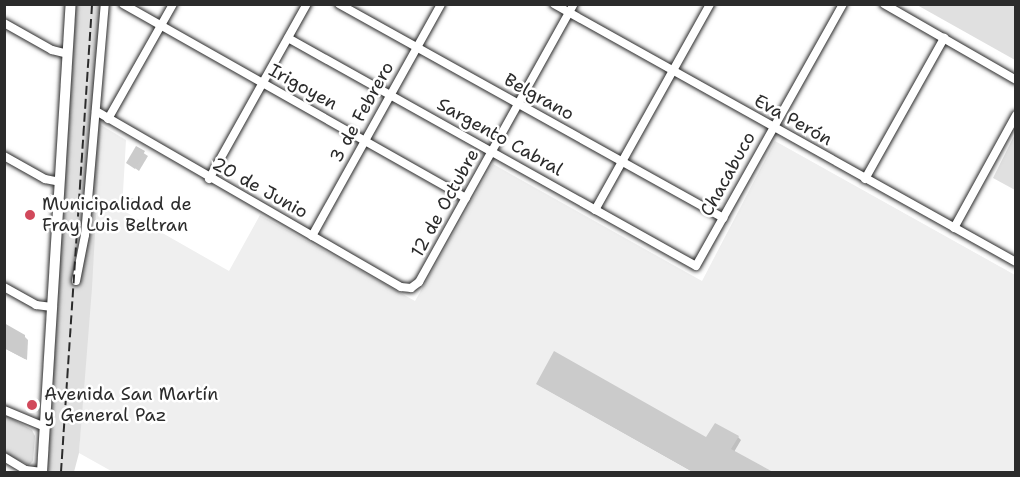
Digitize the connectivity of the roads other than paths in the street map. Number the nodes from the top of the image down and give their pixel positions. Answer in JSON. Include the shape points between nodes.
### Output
{"nodes":[{"id":1,"x":71,"y":4,"type":"edge"},
{"id":2,"x":105,"y":4,"type":"edge"},
{"id":3,"x":123,"y":4,"type":"edge"},
{"id":4,"x":173,"y":4,"type":"edge"},
{"id":5,"x":307,"y":4,"type":"edge"},
{"id":6,"x":339,"y":4,"type":"edge"},
{"id":7,"x":441,"y":4,"type":"edge"},
{"id":8,"x":554,"y":4,"type":"edge"},
{"id":9,"x":574,"y":4,"type":"edge"},
{"id":10,"x":710,"y":4,"type":"edge"},
{"id":11,"x":843,"y":4,"type":"edge"},
{"id":12,"x":884,"y":4,"type":"edge"},
{"id":13,"x":569,"y":13,"type":"junction"},
{"id":14,"x":161,"y":26,"type":"junction"},
{"id":15,"x":6,"y":27,"type":"edge"},
{"id":16,"x":288,"y":38,"type":"junction"},
{"id":17,"x":944,"y":38,"type":"junction"},
{"id":18,"x":417,"y":48,"type":"junction"},
{"id":19,"x":68,"y":54,"type":"junction"},
{"id":20,"x":672,"y":71,"type":"junction"},
{"id":21,"x":1016,"y":80,"type":"edge"},
{"id":22,"x":263,"y":83,"type":"junction"},
{"id":23,"x":390,"y":95,"type":"junction"},
{"id":24,"x":518,"y":104,"type":"junction"},
{"id":25,"x":96,"y":111,"type":"junction"},
{"id":26,"x":1016,"y":115,"type":"edge"},
{"id":27,"x":108,"y":119,"type":"junction"},
{"id":28,"x":774,"y":128,"type":"junction"},
{"id":29,"x":365,"y":141,"type":"junction"},
{"id":30,"x":492,"y":152,"type":"junction"},
{"id":31,"x":4,"y":156,"type":"edge"},
{"id":32,"x":622,"y":162,"type":"junction"},
{"id":33,"x":209,"y":179,"type":"junction"},
{"id":34,"x":865,"y":179,"type":"junction"},
{"id":35,"x":60,"y":182,"type":"junction"},
{"id":36,"x":466,"y":198,"type":"junction"},
{"id":37,"x":595,"y":210,"type":"junction"},
{"id":38,"x":723,"y":218,"type":"junction"},
{"id":39,"x":954,"y":228,"type":"junction"},
{"id":40,"x":312,"y":236,"type":"junction"},
{"id":41,"x":1016,"y":262,"type":"edge"},
{"id":42,"x":696,"y":266,"type":"joint"},
{"id":43,"x":76,"y":281,"type":"dead end"},
{"id":44,"x":4,"y":287,"type":"edge"},
{"id":45,"x":411,"y":288,"type":"joint"},
{"id":46,"x":52,"y":307,"type":"junction"},
{"id":47,"x":4,"y":410,"type":"edge"},
{"id":48,"x":45,"y":427,"type":"junction"},
{"id":49,"x":4,"y":458,"type":"edge"},
{"id":50,"x":42,"y":472,"type":"edge"}],
"edges":[{"from":1,"to":19,"type":"main road"},
{"from":2,"to":25,"type":"street"},
{"from":3,"to":14,"type":"street","name":"Irigoyen"},
{"from":4,"to":14,"type":"street"},
{"from":5,"to":16,"type":"street"},
{"from":6,"to":18,"type":"street","name":"Belgrano"},
{"from":7,"to":18,"type":"street","name":"3 de Febrero"},
{"from":8,"to":13,"type":"street","name":"Eva Perón"},
{"from":9,"to":13,"type":"street","name":"12 de Octubre"},
{"from":10,"to":20,"type":"street"},
{"from":11,"to":28,"type":"street","name":"Chacabuco"},
{"from":12,"to":17,"type":"street"},
{"from":13,"to":20,"type":"street","name":"Eva Perón"},
{"from":13,"to":24,"type":"street","name":"12 de Octubre"},
{"from":14,"to":22,"type":"street","name":"Irigoyen"},
{"from":14,"to":27,"type":"street"},
{"from":15,"to":19,"type":"street"},
{"from":16,"to":22,"type":"street"},
{"from":16,"to":23,"type":"street","name":"Sargento Cabral"},
{"from":17,"to":21,"type":"street"},
{"from":17,"to":34,"type":"street"},
{"from":18,"to":23,"type":"street","name":"3 de Febrero"},
{"from":18,"to":24,"type":"street","name":"Belgrano"},
{"from":19,"to":35,"type":"main road"},
{"from":20,"to":28,"type":"street","name":"Eva Perón"},
{"from":20,"to":32,"type":"street"},
{"from":22,"to":29,"type":"street","name":"Irigoyen"},
{"from":22,"to":33,"type":"street"},
{"from":23,"to":29,"type":"street","name":"3 de Febrero"},
{"from":23,"to":30,"type":"street","name":"Sargento Cabral"},
{"from":24,"to":30,"type":"street","name":"12 de Octubre"},
{"from":24,"to":32,"type":"street","name":"Belgrano"},
{"from":25,"to":27,"type":"street","name":"20 de Junio"},
{"from":25,"to":43,"type":"street","via":[[85,235]]},
{"from":26,"to":39,"type":"street"},
{"from":27,"to":33,"type":"street","name":"20 de Junio"},
{"from":28,"to":34,"type":"street","name":"Eva Perón"},
{"from":28,"to":38,"type":"street","name":"Chacabuco"},
{"from":29,"to":36,"type":"street","name":"Irigoyen"},
{"from":29,"to":40,"type":"street","name":"3 de Febrero"},
{"from":30,"to":36,"type":"street","name":"12 de Octubre"},
{"from":30,"to":37,"type":"street","name":"Sargento Cabral"},
{"from":31,"to":35,"type":"street","via":[[45,179]]},
{"from":32,"to":37,"type":"street"},
{"from":32,"to":38,"type":"street","name":"Belgrano"},
{"from":33,"to":40,"type":"street","name":"20 de Junio"},
{"from":34,"to":39,"type":"street","name":"Eva Perón"},
{"from":35,"to":46,"type":"main road"},
{"from":36,"to":45,"type":"street","name":"12 de Octubre","via":[[419,282]]},
{"from":37,"to":42,"type":"street","name":"Sargento Cabral"},
{"from":38,"to":42,"type":"street","name":"Chacabuco"},
{"from":39,"to":41,"type":"street","name":"Eva Perón"},
{"from":40,"to":45,"type":"street","name":"20 de Junio","via":[[401,287]]},
{"from":44,"to":46,"type":"street","via":[[36,304]]},
{"from":46,"to":48,"type":"main road"},
{"from":47,"to":48,"type":"street"},
{"from":48,"to":50,"type":"main road"},
{"from":49,"to":50,"type":"street","via":[[26,470]]}]}
